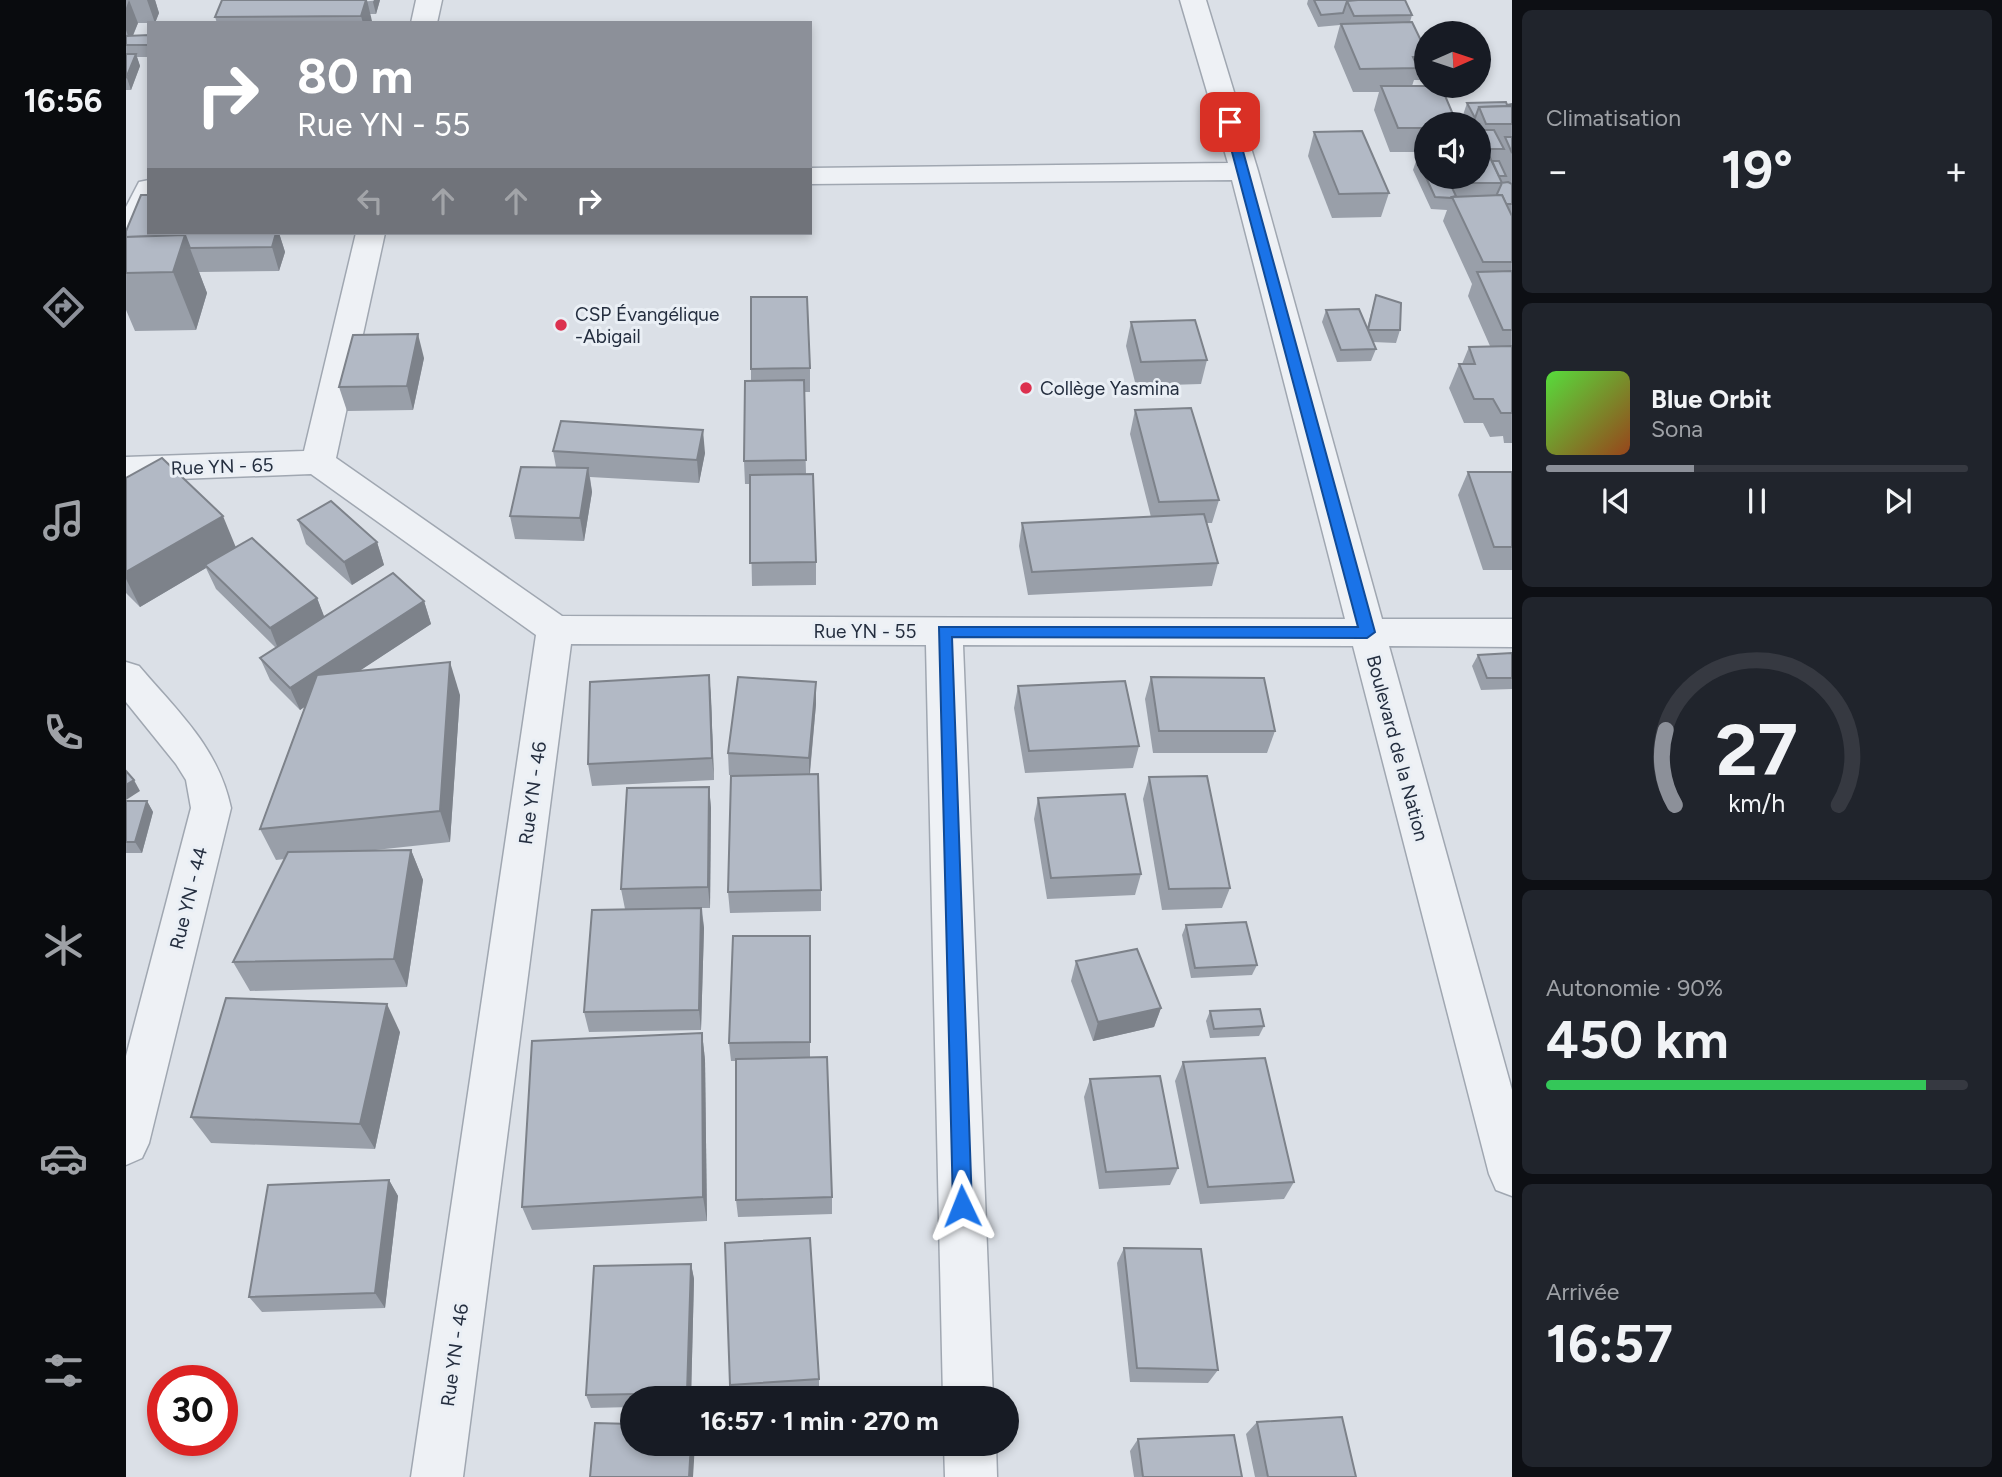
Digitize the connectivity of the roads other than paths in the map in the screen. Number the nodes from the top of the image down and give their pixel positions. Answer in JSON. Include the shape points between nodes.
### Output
{"nodes":[{"id":1,"x":429,"y":0,"type":"edge"},
{"id":2,"x":1193,"y":0,"type":"edge"},
{"id":3,"x":424,"y":21,"type":"edge"},
{"id":4,"x":1244,"y":170,"type":"junction"},
{"id":5,"x":812,"y":176,"type":"edge"},
{"id":6,"x":147,"y":193,"type":"edge"},
{"id":7,"x":371,"y":235,"type":"edge"},
{"id":8,"x":126,"y":240,"type":"edge"},
{"id":9,"x":318,"y":462,"type":"junction"},
{"id":10,"x":126,"y":469,"type":"edge"},
{"id":11,"x":555,"y":630,"type":"junction"},
{"id":12,"x":944,"y":631,"type":"junction"},
{"id":13,"x":1367,"y":632,"type":"junction"},
{"id":14,"x":1512,"y":633,"type":"edge"},
{"id":15,"x":126,"y":676,"type":"edge"},
{"id":16,"x":126,"y":1143,"type":"edge"},
{"id":17,"x":1512,"y":1174,"type":"edge"},
{"id":18,"x":968,"y":1386,"type":"edge"},
{"id":19,"x":970,"y":1456,"type":"edge"},
{"id":20,"x":437,"y":1477,"type":"edge"},
{"id":21,"x":971,"y":1477,"type":"edge"}],
"edges":[{"from":1,"to":3,"type":"street"},
{"from":2,"to":4,"type":"street","name":"Boulevard de la Nation"},
{"from":4,"to":5,"type":"street"},
{"from":4,"to":13,"type":"street","name":"Boulevard de la Nation"},
{"from":6,"to":8,"type":"street"},
{"from":7,"to":9,"type":"street"},
{"from":9,"to":10,"type":"street","name":"Rue YN - 65"},
{"from":9,"to":11,"type":"street"},
{"from":11,"to":12,"type":"street","name":"Rue YN - 55"},
{"from":11,"to":20,"type":"street","name":"Rue YN - 46"},
{"from":12,"to":13,"type":"street","name":"Rue YN - 55"},
{"from":12,"to":18,"type":"street"},
{"from":13,"to":14,"type":"street","name":"Rue YN - 55"},
{"from":13,"to":17,"type":"street","name":"Boulevard de la Nation"},
{"from":15,"to":16,"type":"street","name":"Rue YN - 44","via":[[190,753],[205,778],[211,808]]},
{"from":19,"to":21,"type":"street"}]}
